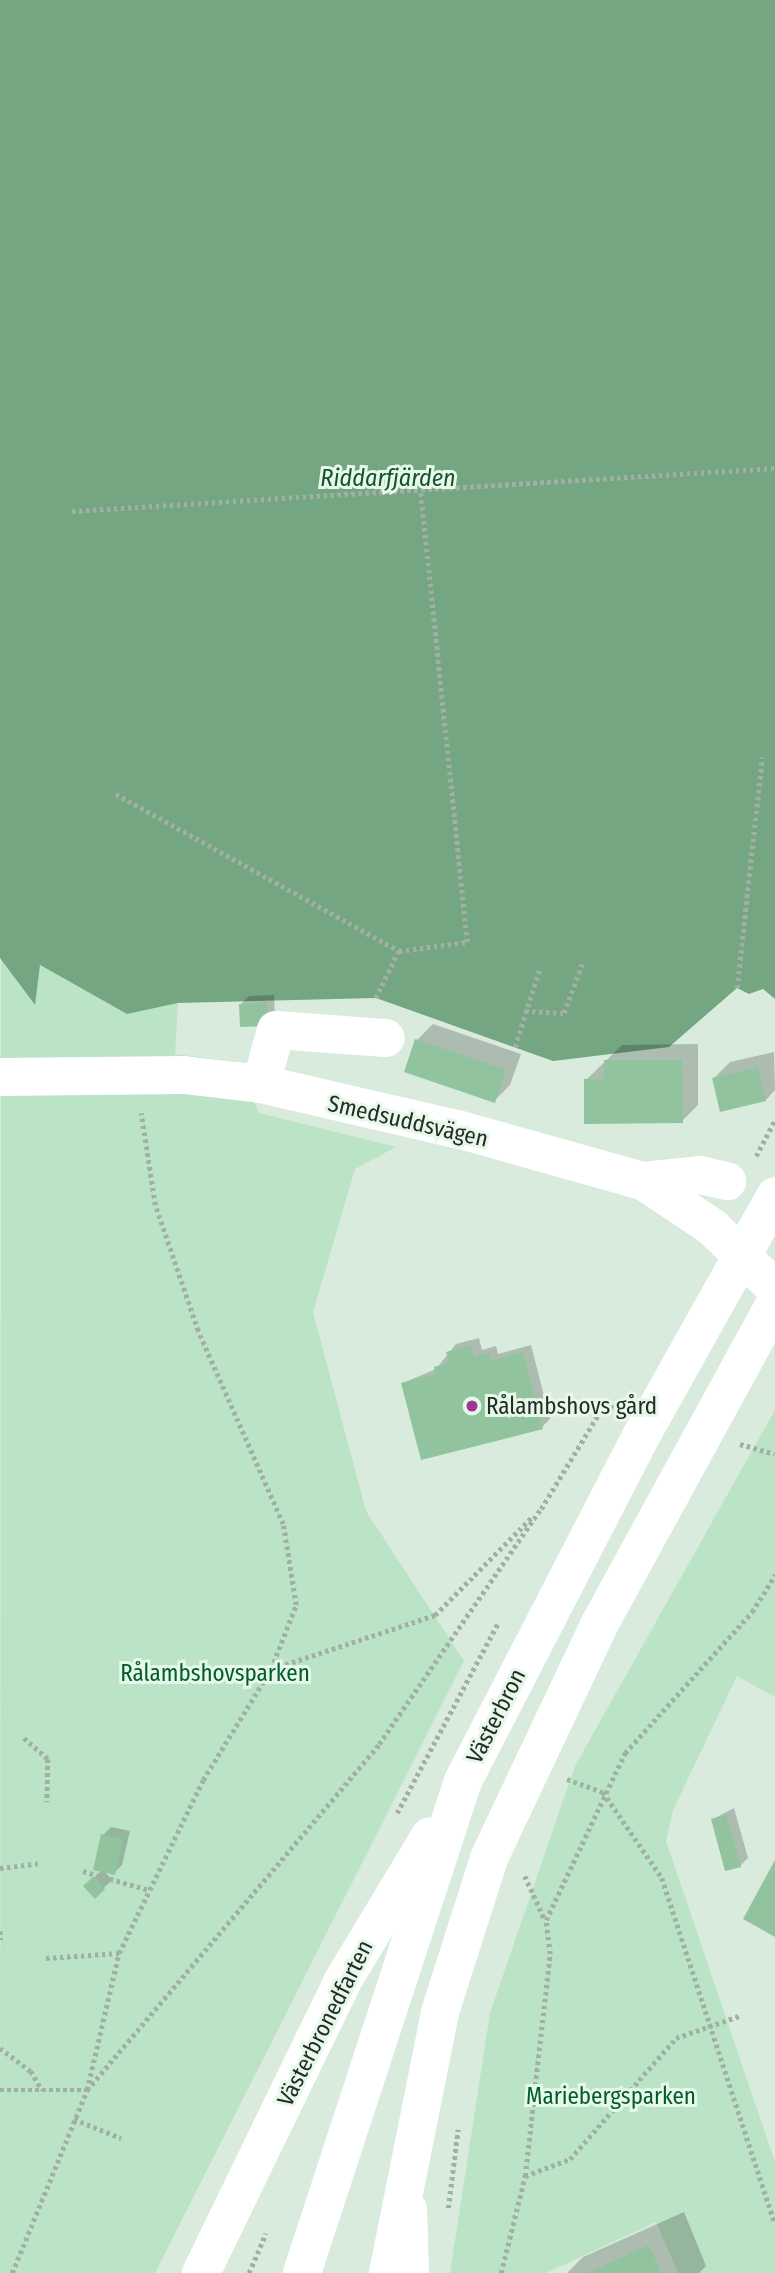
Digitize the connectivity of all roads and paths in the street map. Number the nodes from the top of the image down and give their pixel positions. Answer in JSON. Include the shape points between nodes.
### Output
{"nodes":[{"id":1,"x":775,"y":468,"type":"edge"},
{"id":2,"x":421,"y":491,"type":"junction"},
{"id":3,"x":72,"y":511,"type":"dead end"},
{"id":4,"x":762,"y":757,"type":"dead end"},
{"id":5,"x":116,"y":794,"type":"dead end"},
{"id":6,"x":399,"y":950,"type":"junction"},
{"id":7,"x":582,"y":964,"type":"dead end"},
{"id":8,"x":540,"y":967,"type":"dead end"},
{"id":9,"x":737,"y":988,"type":"dead end"},
{"id":10,"x":376,"y":998,"type":"dead end"},
{"id":11,"x":525,"y":1011,"type":"junction"},
{"id":12,"x":386,"y":1038,"type":"dead end"},
{"id":13,"x":514,"y":1047,"type":"dead end"},
{"id":14,"x":0,"y":1077,"type":"edge"},
{"id":15,"x":135,"y":1078,"type":"junction"},
{"id":16,"x":261,"y":1084,"type":"junction"},
{"id":17,"x":643,"y":1181,"type":"junction"},
{"id":18,"x":727,"y":1181,"type":"dead end"},
{"id":19,"x":775,"y":1196,"type":"edge"},
{"id":20,"x":775,"y":1288,"type":"edge"},
{"id":21,"x":775,"y":1304,"type":"edge"},
{"id":22,"x":629,"y":1423,"type":"junction"},
{"id":23,"x":736,"y":1443,"type":"dead end"},
{"id":24,"x":775,"y":1454,"type":"edge"},
{"id":25,"x":542,"y":1507,"type":"junction"},
{"id":26,"x":775,"y":1575,"type":"edge"},
{"id":27,"x":271,"y":1669,"type":"junction"},
{"id":28,"x":24,"y":1738,"type":"dead end"},
{"id":29,"x":558,"y":1775,"type":"dead end"},
{"id":30,"x":463,"y":1781,"type":"junction"},
{"id":31,"x":603,"y":1792,"type":"junction"},
{"id":32,"x":47,"y":1802,"type":"dead end"},
{"id":33,"x":38,"y":1863,"type":"dead end"},
{"id":34,"x":529,"y":1863,"type":"dead end"},
{"id":35,"x":0,"y":1868,"type":"edge"},
{"id":36,"x":83,"y":1871,"type":"dead end"},
{"id":37,"x":525,"y":1876,"type":"junction"},
{"id":38,"x":521,"y":1887,"type":"dead end"},
{"id":39,"x":149,"y":1890,"type":"junction"},
{"id":40,"x":546,"y":1920,"type":"junction"},
{"id":41,"x":0,"y":1931,"type":"edge"},
{"id":42,"x":1,"y":1940,"type":"edge"},
{"id":43,"x":119,"y":1952,"type":"junction"},
{"id":44,"x":46,"y":1958,"type":"dead end"},
{"id":45,"x":742,"y":2015,"type":"dead end"},
{"id":46,"x":714,"y":2025,"type":"junction"},
{"id":47,"x":0,"y":2048,"type":"edge"},
{"id":48,"x":0,"y":2090,"type":"edge"},
{"id":49,"x":43,"y":2090,"type":"junction"},
{"id":50,"x":86,"y":2090,"type":"junction"},
{"id":51,"x":460,"y":2114,"type":"dead end"},
{"id":52,"x":74,"y":2119,"type":"junction"},
{"id":53,"x":121,"y":2138,"type":"dead end"},
{"id":54,"x":525,"y":2176,"type":"junction"},
{"id":55,"x":446,"y":2223,"type":"dead end"},
{"id":56,"x":775,"y":2224,"type":"edge"},
{"id":57,"x":396,"y":2266,"type":"edge"},
{"id":58,"x":12,"y":2273,"type":"edge"},
{"id":59,"x":201,"y":2273,"type":"edge"},
{"id":60,"x":302,"y":2273,"type":"edge"},
{"id":61,"x":501,"y":2273,"type":"edge"}],
"edges":[{"from":1,"to":2,"type":"path"},
{"from":2,"to":3,"type":"path"},
{"from":2,"to":6,"type":"path","via":[[467,942]]},
{"from":4,"to":9,"type":"path"},
{"from":5,"to":6,"type":"path"},
{"from":6,"to":10,"type":"path"},
{"from":7,"to":11,"type":"path","via":[[564,1013]]},
{"from":8,"to":11,"type":"path"},
{"from":11,"to":13,"type":"path"},
{"from":12,"to":16,"type":"main road","via":[[276,1030]]},
{"from":14,"to":15,"type":"main road","name":"Smedsuddsvägen"},
{"from":15,"to":16,"type":"main road","name":"Smedsuddsvägen","via":[[184,1075]]},
{"from":15,"to":27,"type":"path","via":[[155,1205],[198,1331],[283,1524],[296,1605]]},
{"from":16,"to":17,"type":"main road","name":"Smedsuddsvägen","via":[[461,1129]]},
{"from":17,"to":18,"type":"main road","via":[[700,1175]]},
{"from":17,"to":20,"type":"main road","name":"Smedsuddsvägen","via":[[712,1227]]},
{"from":19,"to":22,"type":"main road","name":"Västerbron"},
{"from":21,"to":57,"type":"main road","via":[[593,1636],[489,1858],[440,2012],[406,2179]]},
{"from":22,"to":25,"type":"path","via":[[604,1405]]},
{"from":22,"to":30,"type":"main road","name":"Västerbron"},
{"from":23,"to":24,"type":"path"},
{"from":25,"to":27,"type":"path","via":[[435,1615]]},
{"from":25,"to":50,"type":"path","via":[[379,1744]]},
{"from":26,"to":31,"type":"path","via":[[752,1612],[625,1753]]},
{"from":27,"to":39,"type":"path","via":[[203,1780]]},
{"from":28,"to":32,"type":"path","via":[[48,1759]]},
{"from":29,"to":31,"type":"path"},
{"from":30,"to":59,"type":"main road","name":"Västerbronedfarten","via":[[342,1982]]},
{"from":30,"to":60,"type":"main road","name":"Västerbron"},
{"from":31,"to":40,"type":"path"},
{"from":31,"to":46,"type":"path","via":[[662,1878]]},
{"from":33,"to":35,"type":"path"},
{"from":34,"to":37,"type":"path"},
{"from":36,"to":39,"type":"path"},
{"from":37,"to":38,"type":"path"},
{"from":37,"to":40,"type":"path"},
{"from":39,"to":43,"type":"path"},
{"from":40,"to":54,"type":"path","via":[[550,1954]]},
{"from":41,"to":42,"type":"path"},
{"from":43,"to":44,"type":"path"},
{"from":43,"to":50,"type":"path"},
{"from":45,"to":46,"type":"path"},
{"from":46,"to":54,"type":"path","via":[[677,2038],[570,2159]]},
{"from":46,"to":56,"type":"path"},
{"from":47,"to":49,"type":"path","via":[[31,2071]]},
{"from":48,"to":49,"type":"path"},
{"from":49,"to":50,"type":"path"},
{"from":50,"to":52,"type":"path"},
{"from":51,"to":55,"type":"path"},
{"from":52,"to":53,"type":"path"},
{"from":52,"to":58,"type":"path"},
{"from":54,"to":61,"type":"path"}]}
